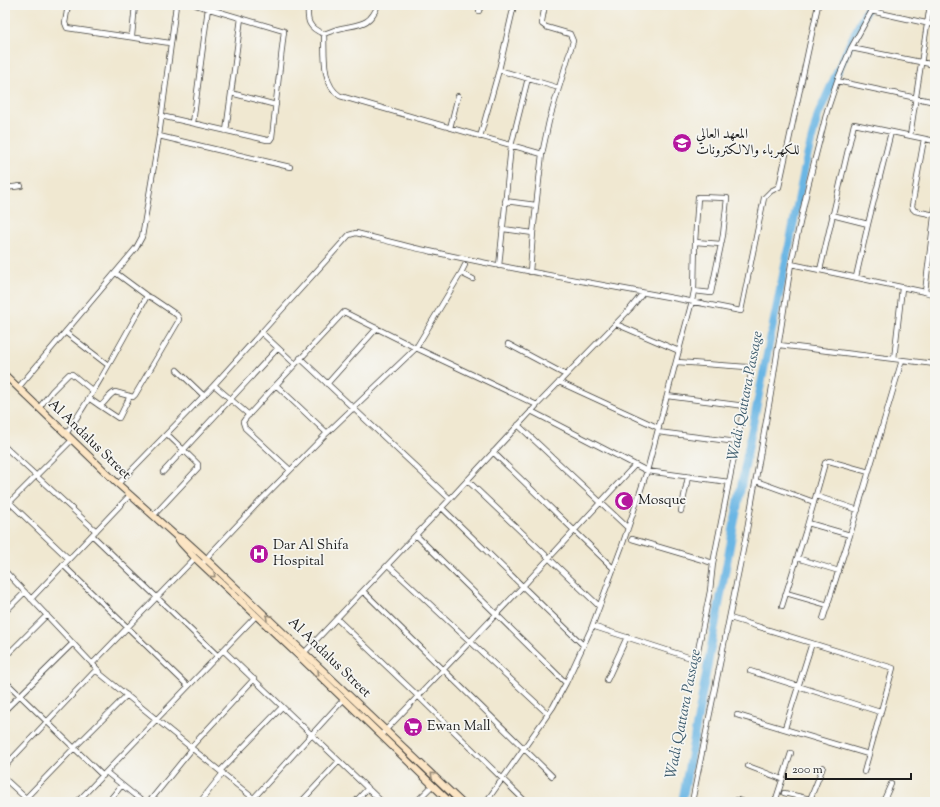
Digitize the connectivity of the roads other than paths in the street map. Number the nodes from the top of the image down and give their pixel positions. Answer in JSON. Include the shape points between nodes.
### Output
{"nodes":[{"id":1,"x":68,"y":5,"type":"edge"},
{"id":2,"x":135,"y":5,"type":"edge"},
{"id":3,"x":176,"y":5,"type":"edge"},
{"id":4,"x":196,"y":5,"type":"edge"},
{"id":5,"x":308,"y":5,"type":"edge"},
{"id":6,"x":378,"y":5,"type":"edge"},
{"id":7,"x":481,"y":5,"type":"edge"},
{"id":8,"x":514,"y":5,"type":"edge"},
{"id":9,"x":545,"y":5,"type":"edge"},
{"id":10,"x":818,"y":5,"type":"edge"},
{"id":11,"x":875,"y":5,"type":"edge"},
{"id":12,"x":930,"y":5,"type":"edge"},
{"id":13,"x":208,"y":8,"type":"junction"},
{"id":14,"x":479,"y":11,"type":"dead end"},
{"id":15,"x":871,"y":11,"type":"junction"},
{"id":16,"x":241,"y":18,"type":"junction"},
{"id":17,"x":927,"y":23,"type":"junction"},
{"id":18,"x":935,"y":25,"type":"edge"},
{"id":19,"x":324,"y":34,"type":"junction"},
{"id":20,"x":132,"y":36,"type":"junction"},
{"id":21,"x":170,"y":43,"type":"junction"},
{"id":22,"x":851,"y":48,"type":"junction"},
{"id":23,"x":922,"y":62,"type":"junction"},
{"id":24,"x":935,"y":65,"type":"edge"},
{"id":25,"x":499,"y":70,"type":"junction"},
{"id":26,"x":528,"y":78,"type":"junction"},
{"id":27,"x":837,"y":81,"type":"junction"},
{"id":28,"x":559,"y":88,"type":"junction"},
{"id":29,"x":231,"y":93,"type":"junction"},
{"id":30,"x":458,"y":96,"type":"dead end"},
{"id":31,"x":916,"y":98,"type":"junction"},
{"id":32,"x":935,"y":102,"type":"edge"},
{"id":33,"x":276,"y":105,"type":"junction"},
{"id":34,"x":161,"y":116,"type":"junction"},
{"id":35,"x":194,"y":123,"type":"junction"},
{"id":36,"x":450,"y":128,"type":"junction"},
{"id":37,"x":226,"y":131,"type":"junction"},
{"id":38,"x":891,"y":132,"type":"junction"},
{"id":39,"x":159,"y":136,"type":"junction"},
{"id":40,"x":910,"y":136,"type":"junction"},
{"id":41,"x":480,"y":137,"type":"junction"},
{"id":42,"x":924,"y":139,"type":"junction"},
{"id":43,"x":935,"y":141,"type":"edge"},
{"id":44,"x":511,"y":146,"type":"junction"},
{"id":45,"x":542,"y":154,"type":"junction"},
{"id":46,"x":290,"y":167,"type":"dead end"},
{"id":47,"x":21,"y":186,"type":"dead end"},
{"id":48,"x":5,"y":188,"type":"edge"},
{"id":49,"x":505,"y":201,"type":"junction"},
{"id":50,"x":536,"y":205,"type":"junction"},
{"id":51,"x":935,"y":208,"type":"edge"},
{"id":52,"x":832,"y":215,"type":"junction"},
{"id":53,"x":934,"y":215,"type":"edge"},
{"id":54,"x":868,"y":224,"type":"junction"},
{"id":55,"x":502,"y":229,"type":"junction"},
{"id":56,"x":533,"y":233,"type":"junction"},
{"id":57,"x":695,"y":242,"type":"junction"},
{"id":58,"x":721,"y":244,"type":"junction"},
{"id":59,"x":791,"y":264,"type":"junction"},
{"id":60,"x":466,"y":265,"type":"dead end"},
{"id":61,"x":499,"y":266,"type":"junction"},
{"id":62,"x":820,"y":270,"type":"junction"},
{"id":63,"x":530,"y":272,"type":"junction"},
{"id":64,"x":116,"y":273,"type":"junction"},
{"id":65,"x":461,"y":273,"type":"junction"},
{"id":66,"x":856,"y":277,"type":"junction"},
{"id":67,"x":473,"y":279,"type":"dead end"},
{"id":68,"x":902,"y":288,"type":"junction"},
{"id":69,"x":694,"y":291,"type":"junction"},
{"id":70,"x":925,"y":292,"type":"junction"},
{"id":71,"x":644,"y":293,"type":"junction"},
{"id":72,"x":935,"y":295,"type":"edge"},
{"id":73,"x":147,"y":296,"type":"junction"},
{"id":74,"x":692,"y":301,"type":"junction"},
{"id":75,"x":616,"y":324,"type":"junction"},
{"id":76,"x":377,"y":328,"type":"junction"},
{"id":77,"x":65,"y":332,"type":"junction"},
{"id":78,"x":262,"y":333,"type":"junction"},
{"id":79,"x":508,"y":344,"type":"dead end"},
{"id":80,"x":779,"y":345,"type":"junction"},
{"id":81,"x":278,"y":348,"type":"junction"},
{"id":82,"x":416,"y":348,"type":"junction"},
{"id":83,"x":679,"y":351,"type":"junction"},
{"id":84,"x":300,"y":358,"type":"junction"},
{"id":85,"x":894,"y":359,"type":"junction"},
{"id":86,"x":902,"y":360,"type":"junction"},
{"id":87,"x":677,"y":362,"type":"junction"},
{"id":88,"x":295,"y":364,"type":"junction"},
{"id":89,"x":935,"y":364,"type":"edge"},
{"id":90,"x":108,"y":365,"type":"junction"},
{"id":91,"x":178,"y":370,"type":"dead end"},
{"id":92,"x":566,"y":375,"type":"junction"},
{"id":93,"x":6,"y":380,"type":"edge"},
{"id":94,"x":559,"y":382,"type":"junction"},
{"id":95,"x":328,"y":384,"type":"junction"},
{"id":96,"x":214,"y":385,"type":"junction"},
{"id":97,"x":276,"y":385,"type":"junction"},
{"id":98,"x":18,"y":388,"type":"junction"},
{"id":99,"x":93,"y":391,"type":"junction"},
{"id":100,"x":130,"y":396,"type":"junction"},
{"id":101,"x":204,"y":396,"type":"junction"},
{"id":102,"x":668,"y":396,"type":"junction"},
{"id":103,"x":90,"y":399,"type":"junction"},
{"id":104,"x":230,"y":399,"type":"junction"},
{"id":105,"x":537,"y":405,"type":"junction"},
{"id":106,"x":100,"y":406,"type":"junction"},
{"id":107,"x":745,"y":406,"type":"junction"},
{"id":108,"x":39,"y":408,"type":"junction"},
{"id":109,"x":352,"y":408,"type":"junction"},
{"id":110,"x":531,"y":411,"type":"junction"},
{"id":111,"x":249,"y":415,"type":"junction"},
{"id":112,"x":518,"y":425,"type":"junction"},
{"id":113,"x":658,"y":430,"type":"junction"},
{"id":114,"x":327,"y":433,"type":"junction"},
{"id":115,"x":66,"y":434,"type":"junction"},
{"id":116,"x":167,"y":434,"type":"junction"},
{"id":117,"x":72,"y":440,"type":"junction"},
{"id":118,"x":737,"y":442,"type":"junction"},
{"id":119,"x":5,"y":447,"type":"edge"},
{"id":120,"x":184,"y":450,"type":"junction"},
{"id":121,"x":494,"y":452,"type":"junction"},
{"id":122,"x":635,"y":465,"type":"junction"},
{"id":123,"x":290,"y":470,"type":"junction"},
{"id":124,"x":647,"y":471,"type":"junction"},
{"id":125,"x":163,"y":472,"type":"dead end"},
{"id":126,"x":869,"y":472,"type":"junction"},
{"id":127,"x":36,"y":476,"type":"junction"},
{"id":128,"x":688,"y":476,"type":"junction"},
{"id":129,"x":467,"y":480,"type":"junction"},
{"id":130,"x":756,"y":481,"type":"junction"},
{"id":131,"x":729,"y":482,"type":"junction"},
{"id":132,"x":118,"y":484,"type":"junction"},
{"id":133,"x":130,"y":495,"type":"junction"},
{"id":134,"x":816,"y":496,"type":"junction"},
{"id":135,"x":5,"y":498,"type":"edge"},
{"id":136,"x":450,"y":499,"type":"junction"},
{"id":137,"x":10,"y":502,"type":"junction"},
{"id":138,"x":601,"y":502,"type":"junction"},
{"id":139,"x":814,"y":502,"type":"junction"},
{"id":140,"x":5,"y":507,"type":"edge"},
{"id":141,"x":442,"y":508,"type":"junction"},
{"id":142,"x":858,"y":510,"type":"junction"},
{"id":143,"x":681,"y":511,"type":"dead end"},
{"id":144,"x":154,"y":515,"type":"junction"},
{"id":145,"x":808,"y":523,"type":"junction"},
{"id":146,"x":628,"y":528,"type":"junction"},
{"id":147,"x":575,"y":530,"type":"junction"},
{"id":148,"x":94,"y":533,"type":"junction"},
{"id":149,"x":416,"y":535,"type":"junction"},
{"id":150,"x":850,"y":535,"type":"junction"},
{"id":151,"x":176,"y":536,"type":"junction"},
{"id":152,"x":632,"y":539,"type":"dead end"},
{"id":153,"x":195,"y":558,"type":"junction"},
{"id":154,"x":549,"y":558,"type":"junction"},
{"id":155,"x":797,"y":558,"type":"junction"},
{"id":156,"x":69,"y":559,"type":"junction"},
{"id":157,"x":206,"y":559,"type":"junction"},
{"id":158,"x":713,"y":563,"type":"junction"},
{"id":159,"x":202,"y":564,"type":"junction"},
{"id":160,"x":63,"y":565,"type":"junction"},
{"id":161,"x":388,"y":565,"type":"junction"},
{"id":162,"x":614,"y":569,"type":"junction"},
{"id":163,"x":5,"y":571,"type":"edge"},
{"id":164,"x":839,"y":571,"type":"junction"},
{"id":165,"x":522,"y":586,"type":"junction"},
{"id":166,"x":363,"y":591,"type":"junction"},
{"id":167,"x":25,"y":592,"type":"junction"},
{"id":168,"x":786,"y":593,"type":"junction"},
{"id":169,"x":157,"y":598,"type":"junction"},
{"id":170,"x":31,"y":599,"type":"junction"},
{"id":171,"x":828,"y":605,"type":"junction"},
{"id":172,"x":599,"y":606,"type":"junction"},
{"id":173,"x":782,"y":606,"type":"dead end"},
{"id":174,"x":5,"y":612,"type":"edge"},
{"id":175,"x":496,"y":614,"type":"junction"},
{"id":176,"x":46,"y":616,"type":"junction"},
{"id":177,"x":256,"y":616,"type":"junction"},
{"id":178,"x":730,"y":618,"type":"junction"},
{"id":179,"x":337,"y":619,"type":"junction"},
{"id":180,"x":823,"y":619,"type":"dead end"},
{"id":181,"x":592,"y":626,"type":"junction"},
{"id":182,"x":128,"y":628,"type":"junction"},
{"id":183,"x":627,"y":637,"type":"junction"},
{"id":184,"x":470,"y":641,"type":"junction"},
{"id":185,"x":73,"y":643,"type":"junction"},
{"id":186,"x":812,"y":643,"type":"junction"},
{"id":187,"x":583,"y":645,"type":"junction"},
{"id":188,"x":223,"y":650,"type":"junction"},
{"id":189,"x":303,"y":655,"type":"junction"},
{"id":190,"x":218,"y":656,"type":"junction"},
{"id":191,"x":5,"y":658,"type":"edge"},
{"id":192,"x":92,"y":664,"type":"junction"},
{"id":193,"x":444,"y":669,"type":"junction"},
{"id":194,"x":750,"y":671,"type":"dead end"},
{"id":195,"x":100,"y":672,"type":"junction"},
{"id":196,"x":254,"y":679,"type":"junction"},
{"id":197,"x":607,"y":680,"type":"dead end"},
{"id":198,"x":5,"y":681,"type":"edge"},
{"id":199,"x":566,"y":683,"type":"junction"},
{"id":200,"x":188,"y":686,"type":"junction"},
{"id":201,"x":798,"y":687,"type":"junction"},
{"id":202,"x":20,"y":695,"type":"junction"},
{"id":203,"x":127,"y":695,"type":"junction"},
{"id":204,"x":418,"y":696,"type":"junction"},
{"id":205,"x":344,"y":699,"type":"junction"},
{"id":206,"x":282,"y":707,"type":"junction"},
{"id":207,"x":5,"y":710,"type":"edge"},
{"id":208,"x":880,"y":712,"type":"junction"},
{"id":209,"x":548,"y":714,"type":"junction"},
{"id":210,"x":737,"y":715,"type":"dead end"},
{"id":211,"x":156,"y":719,"type":"junction"},
{"id":212,"x":47,"y":722,"type":"junction"},
{"id":213,"x":785,"y":728,"type":"junction"},
{"id":214,"x":386,"y":730,"type":"junction"},
{"id":215,"x":311,"y":734,"type":"junction"},
{"id":216,"x":381,"y":735,"type":"junction"},
{"id":217,"x":74,"y":748,"type":"junction"},
{"id":218,"x":191,"y":748,"type":"junction"},
{"id":219,"x":525,"y":748,"type":"junction"},
{"id":220,"x":791,"y":753,"type":"dead end"},
{"id":221,"x":868,"y":754,"type":"junction"},
{"id":222,"x":338,"y":761,"type":"junction"},
{"id":223,"x":5,"y":766,"type":"edge"},
{"id":224,"x":748,"y":766,"type":"dead end"},
{"id":225,"x":823,"y":767,"type":"dead end"},
{"id":226,"x":221,"y":772,"type":"junction"},
{"id":227,"x":864,"y":772,"type":"dead end"},
{"id":228,"x":104,"y":774,"type":"junction"},
{"id":229,"x":552,"y":776,"type":"dead end"},
{"id":230,"x":5,"y":779,"type":"edge"},
{"id":231,"x":503,"y":779,"type":"junction"},
{"id":232,"x":782,"y":779,"type":"junction"},
{"id":233,"x":891,"y":784,"type":"dead end"},
{"id":234,"x":122,"y":785,"type":"junction"},
{"id":235,"x":433,"y":785,"type":"junction"},
{"id":236,"x":368,"y":788,"type":"junction"},
{"id":237,"x":784,"y":793,"type":"dead end"},
{"id":238,"x":24,"y":800,"type":"edge"},
{"id":239,"x":251,"y":800,"type":"edge"},
{"id":240,"x":737,"y":800,"type":"dead end"},
{"id":241,"x":810,"y":801,"type":"edge"},
{"id":242,"x":30,"y":802,"type":"edge"},
{"id":243,"x":77,"y":802,"type":"edge"},
{"id":244,"x":108,"y":802,"type":"edge"},
{"id":245,"x":143,"y":802,"type":"edge"},
{"id":246,"x":149,"y":802,"type":"edge"},
{"id":247,"x":200,"y":802,"type":"edge"},
{"id":248,"x":258,"y":802,"type":"edge"},
{"id":249,"x":301,"y":802,"type":"edge"},
{"id":250,"x":355,"y":802,"type":"edge"},
{"id":251,"x":382,"y":802,"type":"edge"},
{"id":252,"x":416,"y":802,"type":"edge"},
{"id":253,"x":450,"y":802,"type":"edge"},
{"id":254,"x":461,"y":802,"type":"edge"},
{"id":255,"x":486,"y":802,"type":"edge"},
{"id":256,"x":526,"y":802,"type":"edge"},
{"id":257,"x":692,"y":802,"type":"edge"},
{"id":258,"x":744,"y":802,"type":"edge"},
{"id":259,"x":774,"y":802,"type":"edge"},
{"id":260,"x":883,"y":802,"type":"edge"}],
"edges":[{"from":1,"to":20,"type":"street","via":[[65,23],[67,28]]},
{"from":2,"to":20,"type":"street"},
{"from":3,"to":21,"type":"street"},
{"from":4,"to":13,"type":"street"},
{"from":5,"to":19,"type":"street","via":[[309,22],[312,27]]},
{"from":6,"to":19,"type":"street","via":[[367,22]]},
{"from":7,"to":14,"type":"street"},
{"from":8,"to":25,"type":"street"},
{"from":9,"to":28,"type":"street","via":[[542,24],[570,34],[573,41]]},
{"from":10,"to":74,"type":"street","via":[[779,187],[764,198],[741,311]]},
{"from":11,"to":15,"type":"street"},
{"from":12,"to":17,"type":"street"},
{"from":13,"to":16,"type":"street"},
{"from":13,"to":35,"type":"street"},
{"from":15,"to":17,"type":"street"},
{"from":15,"to":22,"type":"street"},
{"from":16,"to":29,"type":"street"},
{"from":16,"to":33,"type":"street","via":[[285,32]]},
{"from":17,"to":18,"type":"street"},
{"from":17,"to":23,"type":"street"},
{"from":19,"to":36,"type":"street","via":[[326,78],[336,94]]},
{"from":20,"to":21,"type":"street"},
{"from":21,"to":34,"type":"street"},
{"from":22,"to":23,"type":"street"},
{"from":22,"to":27,"type":"street"},
{"from":23,"to":24,"type":"street"},
{"from":23,"to":31,"type":"street"},
{"from":25,"to":26,"type":"street"},
{"from":25,"to":41,"type":"street"},
{"from":26,"to":28,"type":"street"},
{"from":26,"to":44,"type":"street"},
{"from":27,"to":31,"type":"street"},
{"from":27,"to":59,"type":"street","via":[[808,186]]},
{"from":28,"to":45,"type":"street"},
{"from":29,"to":33,"type":"street"},
{"from":29,"to":37,"type":"street"},
{"from":30,"to":36,"type":"street"},
{"from":31,"to":32,"type":"street"},
{"from":31,"to":40,"type":"street"},
{"from":33,"to":37,"type":"street","via":[[272,136],[269,140]]},
{"from":34,"to":35,"type":"street"},
{"from":34,"to":39,"type":"street"},
{"from":35,"to":37,"type":"street"},
{"from":36,"to":41,"type":"street"},
{"from":38,"to":40,"type":"street"},
{"from":38,"to":52,"type":"street","via":[[854,124]]},
{"from":38,"to":54,"type":"street"},
{"from":39,"to":46,"type":"street"},
{"from":39,"to":64,"type":"street","via":[[142,237]]},
{"from":40,"to":42,"type":"street"},
{"from":41,"to":44,"type":"street"},
{"from":42,"to":43,"type":"street"},
{"from":42,"to":53,"type":"street","via":[[912,206],[915,211]]},
{"from":44,"to":45,"type":"street"},
{"from":44,"to":49,"type":"street"},
{"from":45,"to":50,"type":"street"},
{"from":47,"to":48,"type":"street"},
{"from":49,"to":50,"type":"street"},
{"from":49,"to":55,"type":"street"},
{"from":50,"to":56,"type":"street"},
{"from":51,"to":53,"type":"street"},
{"from":52,"to":54,"type":"street"},
{"from":52,"to":62,"type":"street"},
{"from":53,"to":70,"type":"street"},
{"from":54,"to":66,"type":"street"},
{"from":55,"to":56,"type":"street"},
{"from":55,"to":61,"type":"street"},
{"from":56,"to":63,"type":"street"},
{"from":57,"to":58,"type":"street"},
{"from":57,"to":58,"type":"street","via":[[698,197],[727,198]]},
{"from":57,"to":69,"type":"street"},
{"from":58,"to":69,"type":"street","via":[[711,293]]},
{"from":59,"to":62,"type":"street"},
{"from":59,"to":80,"type":"street"},
{"from":60,"to":65,"type":"street"},
{"from":61,"to":63,"type":"street"},
{"from":61,"to":78,"type":"street","via":[[356,233],[349,235]]},
{"from":62,"to":66,"type":"street"},
{"from":63,"to":71,"type":"street"},
{"from":64,"to":73,"type":"street"},
{"from":64,"to":77,"type":"street"},
{"from":65,"to":67,"type":"street"},
{"from":65,"to":82,"type":"street"},
{"from":66,"to":68,"type":"street"},
{"from":68,"to":70,"type":"street"},
{"from":68,"to":85,"type":"street"},
{"from":69,"to":74,"type":"street"},
{"from":70,"to":72,"type":"street"},
{"from":71,"to":74,"type":"street"},
{"from":71,"to":75,"type":"street"},
{"from":73,"to":90,"type":"street"},
{"from":73,"to":100,"type":"street","via":[[177,315],[178,322],[135,395]]},
{"from":74,"to":83,"type":"street"},
{"from":75,"to":83,"type":"street"},
{"from":75,"to":92,"type":"street"},
{"from":76,"to":82,"type":"street"},
{"from":76,"to":84,"type":"street","via":[[344,312]]},
{"from":76,"to":95,"type":"street"},
{"from":77,"to":90,"type":"street"},
{"from":77,"to":98,"type":"street"},
{"from":78,"to":81,"type":"street"},
{"from":78,"to":96,"type":"street"},
{"from":79,"to":92,"type":"street"},
{"from":80,"to":85,"type":"street"},
{"from":80,"to":130,"type":"street"},
{"from":81,"to":88,"type":"street"},
{"from":81,"to":104,"type":"street"},
{"from":82,"to":105,"type":"street"},
{"from":82,"to":109,"type":"street"},
{"from":83,"to":87,"type":"street"},
{"from":84,"to":88,"type":"street"},
{"from":84,"to":95,"type":"street"},
{"from":85,"to":86,"type":"street"},
{"from":86,"to":89,"type":"street"},
{"from":86,"to":126,"type":"street"},
{"from":87,"to":102,"type":"street"},
{"from":87,"to":107,"type":"street","via":[[747,367],[751,373]]},
{"from":88,"to":97,"type":"street"},
{"from":90,"to":99,"type":"street"},
{"from":91,"to":101,"type":"street"},
{"from":92,"to":94,"type":"street"},
{"from":93,"to":98,"type":"main road","name":"Al Andalus Street"},
{"from":94,"to":105,"type":"street"},
{"from":94,"to":113,"type":"street"},
{"from":95,"to":109,"type":"street"},
{"from":96,"to":101,"type":"street"},
{"from":96,"to":104,"type":"street"},
{"from":97,"to":111,"type":"street"},
{"from":97,"to":114,"type":"street"},
{"from":98,"to":108,"type":"main road","name":"Al Andalus Street"},
{"from":99,"to":103,"type":"street"},
{"from":99,"to":108,"type":"street","via":[[69,374]]},
{"from":100,"to":106,"type":"street","via":[[115,392]]},
{"from":100,"to":106,"type":"street","via":[[120,418]]},
{"from":101,"to":116,"type":"street"},
{"from":102,"to":107,"type":"street"},
{"from":102,"to":113,"type":"street"},
{"from":103,"to":106,"type":"street"},
{"from":103,"to":115,"type":"street"},
{"from":104,"to":111,"type":"street"},
{"from":104,"to":120,"type":"street"},
{"from":105,"to":110,"type":"street"},
{"from":107,"to":118,"type":"street"},
{"from":108,"to":115,"type":"main road","name":"Al Andalus Street"},
{"from":109,"to":114,"type":"street"},
{"from":109,"to":136,"type":"street"},
{"from":110,"to":112,"type":"street"},
{"from":110,"to":122,"type":"street"},
{"from":111,"to":123,"type":"street","via":[[243,422],[245,428]]},
{"from":112,"to":121,"type":"street"},
{"from":112,"to":138,"type":"street"},
{"from":113,"to":118,"type":"street"},
{"from":113,"to":124,"type":"street"},
{"from":114,"to":123,"type":"street"},
{"from":115,"to":117,"type":"main road","name":"Al Andalus Street"},
{"from":116,"to":120,"type":"street"},
{"from":116,"to":132,"type":"street"},
{"from":117,"to":127,"type":"street"},
{"from":117,"to":132,"type":"main road","name":"Al Andalus Street"},
{"from":118,"to":131,"type":"street"},
{"from":119,"to":127,"type":"street"},
{"from":120,"to":125,"type":"street"},
{"from":120,"to":144,"type":"street","via":[[198,464],[198,468]]},
{"from":121,"to":129,"type":"street"},
{"from":121,"to":147,"type":"street"},
{"from":122,"to":124,"type":"street"},
{"from":122,"to":138,"type":"street"},
{"from":123,"to":157,"type":"street"},
{"from":124,"to":128,"type":"street"},
{"from":124,"to":146,"type":"street"},
{"from":126,"to":134,"type":"street","via":[[827,461]]},
{"from":126,"to":142,"type":"street"},
{"from":127,"to":137,"type":"street"},
{"from":127,"to":148,"type":"street"},
{"from":128,"to":131,"type":"street"},
{"from":128,"to":143,"type":"street"},
{"from":129,"to":136,"type":"street"},
{"from":129,"to":154,"type":"street"},
{"from":130,"to":139,"type":"street"},
{"from":130,"to":178,"type":"street"},
{"from":131,"to":158,"type":"street"},
{"from":132,"to":133,"type":"main road","name":"Al Andalus Street"},
{"from":133,"to":144,"type":"main road","name":"Al Andalus Street"},
{"from":133,"to":148,"type":"street"},
{"from":134,"to":139,"type":"street"},
{"from":134,"to":142,"type":"street"},
{"from":135,"to":137,"type":"street"},
{"from":136,"to":141,"type":"street"},
{"from":137,"to":140,"type":"street"},
{"from":137,"to":156,"type":"street"},
{"from":138,"to":146,"type":"street"},
{"from":138,"to":147,"type":"street"},
{"from":139,"to":145,"type":"street"},
{"from":141,"to":149,"type":"street"},
{"from":141,"to":165,"type":"street"},
{"from":142,"to":150,"type":"street"},
{"from":144,"to":151,"type":"main road","name":"Al Andalus Street"},
{"from":145,"to":150,"type":"street"},
{"from":145,"to":155,"type":"street"},
{"from":146,"to":162,"type":"street"},
{"from":147,"to":154,"type":"street"},
{"from":147,"to":162,"type":"street"},
{"from":148,"to":156,"type":"street"},
{"from":148,"to":169,"type":"street"},
{"from":149,"to":161,"type":"street"},
{"from":149,"to":175,"type":"street"},
{"from":150,"to":164,"type":"street"},
{"from":151,"to":153,"type":"main road","name":"Al Andalus Street"},
{"from":151,"to":157,"type":"main road","name":"Al Andalus Street","via":[[184,539]]},
{"from":152,"to":158,"type":"street"},
{"from":153,"to":159,"type":"main road","name":"Al Andalus Street"},
{"from":153,"to":169,"type":"street"},
{"from":154,"to":165,"type":"street"},
{"from":154,"to":172,"type":"street"},
{"from":155,"to":164,"type":"street"},
{"from":155,"to":168,"type":"street"},
{"from":156,"to":160,"type":"street"},
{"from":157,"to":159,"type":"street"},
{"from":189,"to":157,"type":"main road","name":"Al Andalus Street","one_way":true},
{"from":158,"to":183,"type":"street","via":[[710,591],[694,658]]},
{"from":159,"to":177,"type":"main road","name":"Al Andalus Street","one_way":true},
{"from":160,"to":170,"type":"street"},
{"from":160,"to":182,"type":"street"},
{"from":161,"to":166,"type":"street"},
{"from":161,"to":184,"type":"street"},
{"from":162,"to":172,"type":"street"},
{"from":163,"to":167,"type":"street"},
{"from":164,"to":171,"type":"street"},
{"from":165,"to":175,"type":"street"},
{"from":165,"to":187,"type":"street"},
{"from":166,"to":179,"type":"street"},
{"from":166,"to":193,"type":"street"},
{"from":167,"to":170,"type":"street"},
{"from":167,"to":174,"type":"street"},
{"from":168,"to":171,"type":"street"},
{"from":168,"to":173,"type":"street"},
{"from":169,"to":182,"type":"street"},
{"from":169,"to":190,"type":"street"},
{"from":170,"to":176,"type":"street"},
{"from":171,"to":180,"type":"street"},
{"from":172,"to":181,"type":"street"},
{"from":175,"to":184,"type":"street"},
{"from":175,"to":199,"type":"street"},
{"from":176,"to":185,"type":"street"},
{"from":176,"to":191,"type":"street"},
{"from":177,"to":188,"type":"street"},
{"from":177,"to":189,"type":"main road","name":"Al Andalus Street"},
{"from":178,"to":186,"type":"street"},
{"from":178,"to":257,"type":"street"},
{"from":179,"to":189,"type":"street"},
{"from":179,"to":204,"type":"street"},
{"from":181,"to":183,"type":"street"},
{"from":181,"to":187,"type":"street"},
{"from":182,"to":192,"type":"street"},
{"from":182,"to":200,"type":"street"},
{"from":183,"to":197,"type":"street"},
{"from":184,"to":193,"type":"street"},
{"from":184,"to":209,"type":"street"},
{"from":185,"to":192,"type":"street"},
{"from":185,"to":202,"type":"street"},
{"from":186,"to":201,"type":"street"},
{"from":186,"to":208,"type":"street","via":[[893,668]]},
{"from":187,"to":199,"type":"street"},
{"from":188,"to":190,"type":"street"},
{"from":188,"to":196,"type":"street"},
{"from":189,"to":205,"type":"main road","name":"Al Andalus Street","one_way":true},
{"from":189,"to":214,"type":"main road","name":"Al Andalus Street"},
{"from":190,"to":200,"type":"street"},
{"from":192,"to":195,"type":"street"},
{"from":193,"to":204,"type":"street"},
{"from":193,"to":219,"type":"street"},
{"from":194,"to":201,"type":"street"},
{"from":195,"to":203,"type":"street"},
{"from":195,"to":212,"type":"street","via":[[94,672]]},
{"from":196,"to":206,"type":"street"},
{"from":196,"to":218,"type":"street"},
{"from":198,"to":202,"type":"street"},
{"from":199,"to":209,"type":"street"},
{"from":200,"to":211,"type":"street"},
{"from":201,"to":208,"type":"street"},
{"from":201,"to":213,"type":"street"},
{"from":202,"to":207,"type":"street"},
{"from":202,"to":212,"type":"street"},
{"from":203,"to":211,"type":"street"},
{"from":203,"to":217,"type":"street"},
{"from":204,"to":214,"type":"street"},
{"from":204,"to":231,"type":"street"},
{"from":205,"to":215,"type":"street"},
{"from":205,"to":216,"type":"main road","name":"Al Andalus Street"},
{"from":206,"to":215,"type":"street"},
{"from":206,"to":226,"type":"street"},
{"from":208,"to":221,"type":"street"},
{"from":209,"to":219,"type":"street"},
{"from":210,"to":213,"type":"street"},
{"from":211,"to":218,"type":"street"},
{"from":211,"to":228,"type":"street"},
{"from":212,"to":217,"type":"street"},
{"from":212,"to":223,"type":"street"},
{"from":213,"to":221,"type":"street"},
{"from":214,"to":216,"type":"street"},
{"from":254,"to":214,"type":"main road","name":"Al Andalus Street","one_way":true},
{"from":215,"to":222,"type":"street"},
{"from":215,"to":239,"type":"street"},
{"from":216,"to":235,"type":"main road","name":"Al Andalus Street"},
{"from":217,"to":228,"type":"street"},
{"from":217,"to":238,"type":"street"},
{"from":218,"to":226,"type":"street"},
{"from":218,"to":246,"type":"street"},
{"from":219,"to":229,"type":"street"},
{"from":219,"to":231,"type":"street"},
{"from":220,"to":232,"type":"street"},
{"from":221,"to":227,"type":"street"},
{"from":222,"to":236,"type":"street"},
{"from":222,"to":249,"type":"street"},
{"from":224,"to":232,"type":"street"},
{"from":225,"to":241,"type":"street"},
{"from":226,"to":239,"type":"street"},
{"from":226,"to":247,"type":"street"},
{"from":228,"to":234,"type":"street"},
{"from":228,"to":243,"type":"street"},
{"from":230,"to":238,"type":"street"},
{"from":231,"to":255,"type":"street"},
{"from":231,"to":256,"type":"street"},
{"from":232,"to":259,"type":"street"},
{"from":233,"to":260,"type":"street"},
{"from":234,"to":244,"type":"street"},
{"from":234,"to":245,"type":"street"},
{"from":235,"to":252,"type":"street"},
{"from":235,"to":253,"type":"main road","name":"Al Andalus Street"},
{"from":236,"to":250,"type":"street"},
{"from":236,"to":251,"type":"street"},
{"from":237,"to":241,"type":"street"},
{"from":238,"to":242,"type":"street"},
{"from":239,"to":248,"type":"street"},
{"from":240,"to":258,"type":"street"}]}
